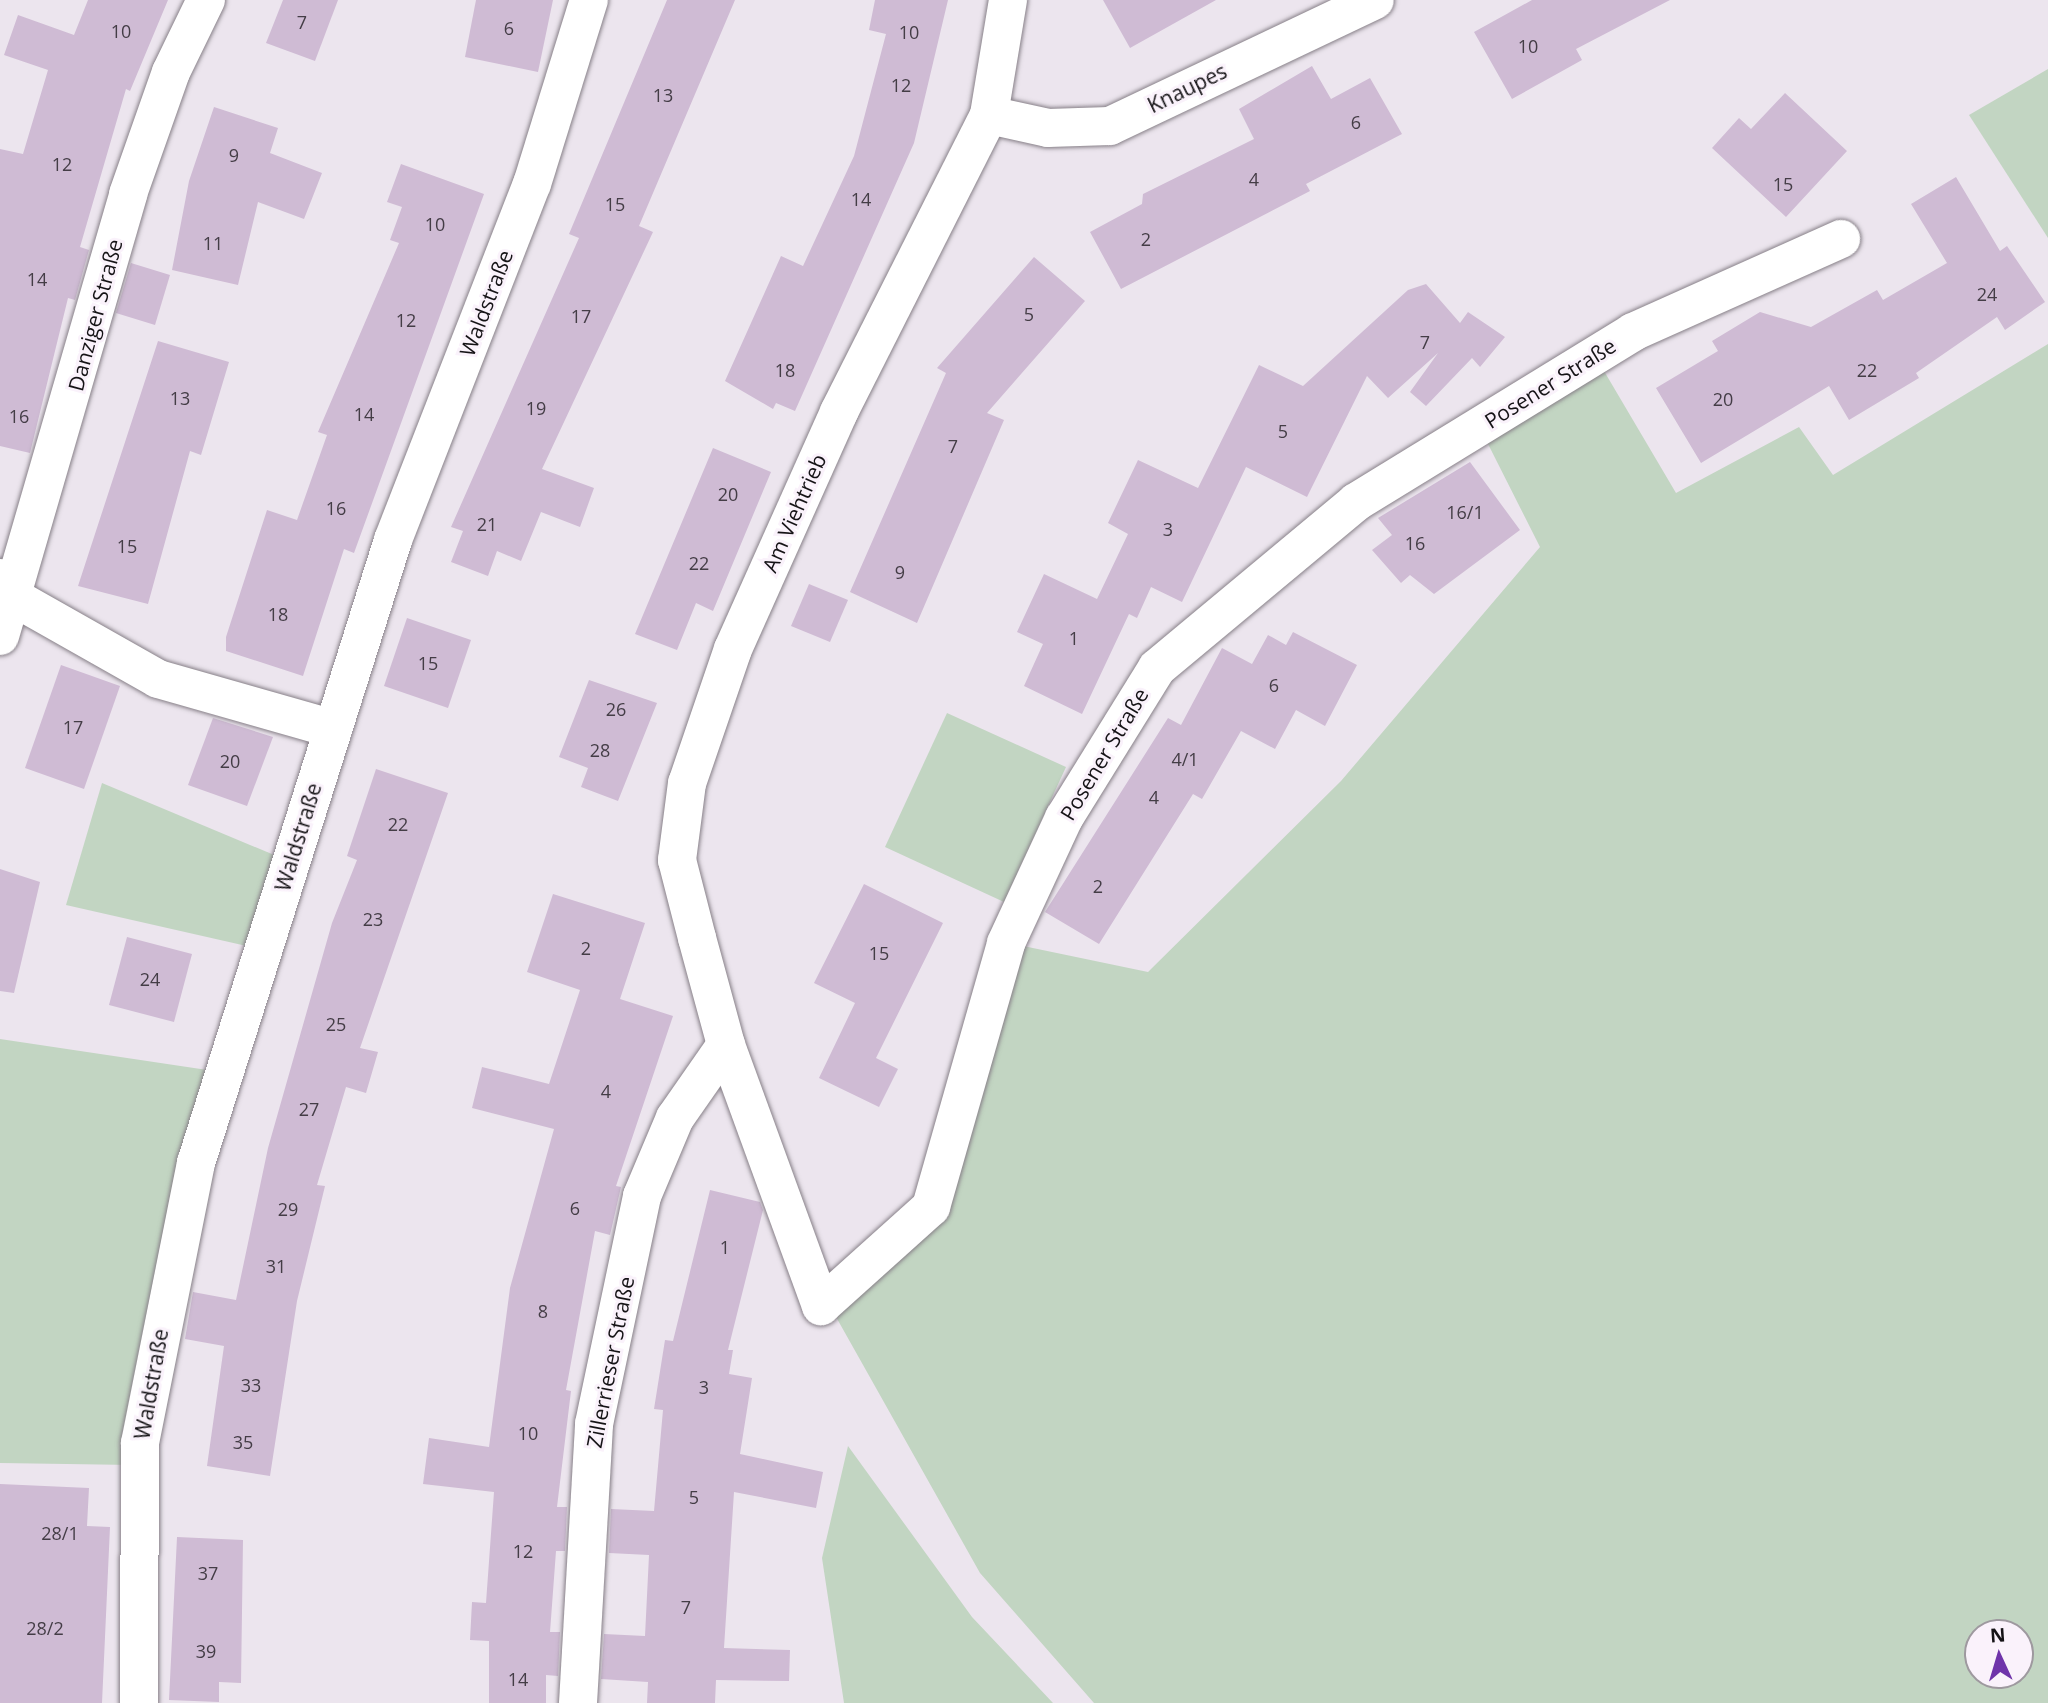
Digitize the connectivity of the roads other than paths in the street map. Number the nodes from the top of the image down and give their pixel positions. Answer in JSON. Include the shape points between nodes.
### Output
{"nodes":[{"id":1,"x":206,"y":0,"type":"edge"},
{"id":2,"x":589,"y":0,"type":"edge"},
{"id":3,"x":1008,"y":0,"type":"edge"},
{"id":4,"x":1376,"y":0,"type":"edge"},
{"id":5,"x":989,"y":115,"type":"junction"},
{"id":6,"x":1841,"y":239,"type":"dead end"},
{"id":7,"x":8,"y":588,"type":"edge"},
{"id":8,"x":0,"y":636,"type":"edge"},
{"id":9,"x":333,"y":729,"type":"junction"},
{"id":10,"x":726,"y":1045,"type":"junction"},
{"id":11,"x":139,"y":1703,"type":"edge"},
{"id":12,"x":578,"y":1703,"type":"edge"}],
"edges":[{"from":1,"to":7,"type":"street","name":"Danziger Straße","via":[[171,72],[128,194]]},
{"from":2,"to":9,"type":"street","name":"Waldstraße","via":[[531,184],[393,540]]},
{"from":3,"to":5,"type":"street","name":"Am Viehtrieb"},
{"from":4,"to":5,"type":"street","name":"Knaupes","via":[[1110,126],[1048,128]]},
{"from":5,"to":10,"type":"street","name":"Am Viehtrieb","via":[[839,412],[733,649],[687,783],[677,860]]},
{"from":6,"to":10,"type":"street","name":"Posener Straße","via":[[1633,332],[1356,502],[1157,668],[1064,818],[1006,943],[931,1207],[821,1306]]},
{"from":7,"to":8,"type":"street","name":"Danziger Straße"},
{"from":7,"to":9,"type":"street","via":[[158,679]]},
{"from":9,"to":11,"type":"street","name":"Waldstraße","via":[[196,1163],[160,1332],[140,1443]]},
{"from":10,"to":12,"type":"street","name":"Zillerrieser Straße","via":[[675,1118],[642,1196],[594,1424]]}]}
